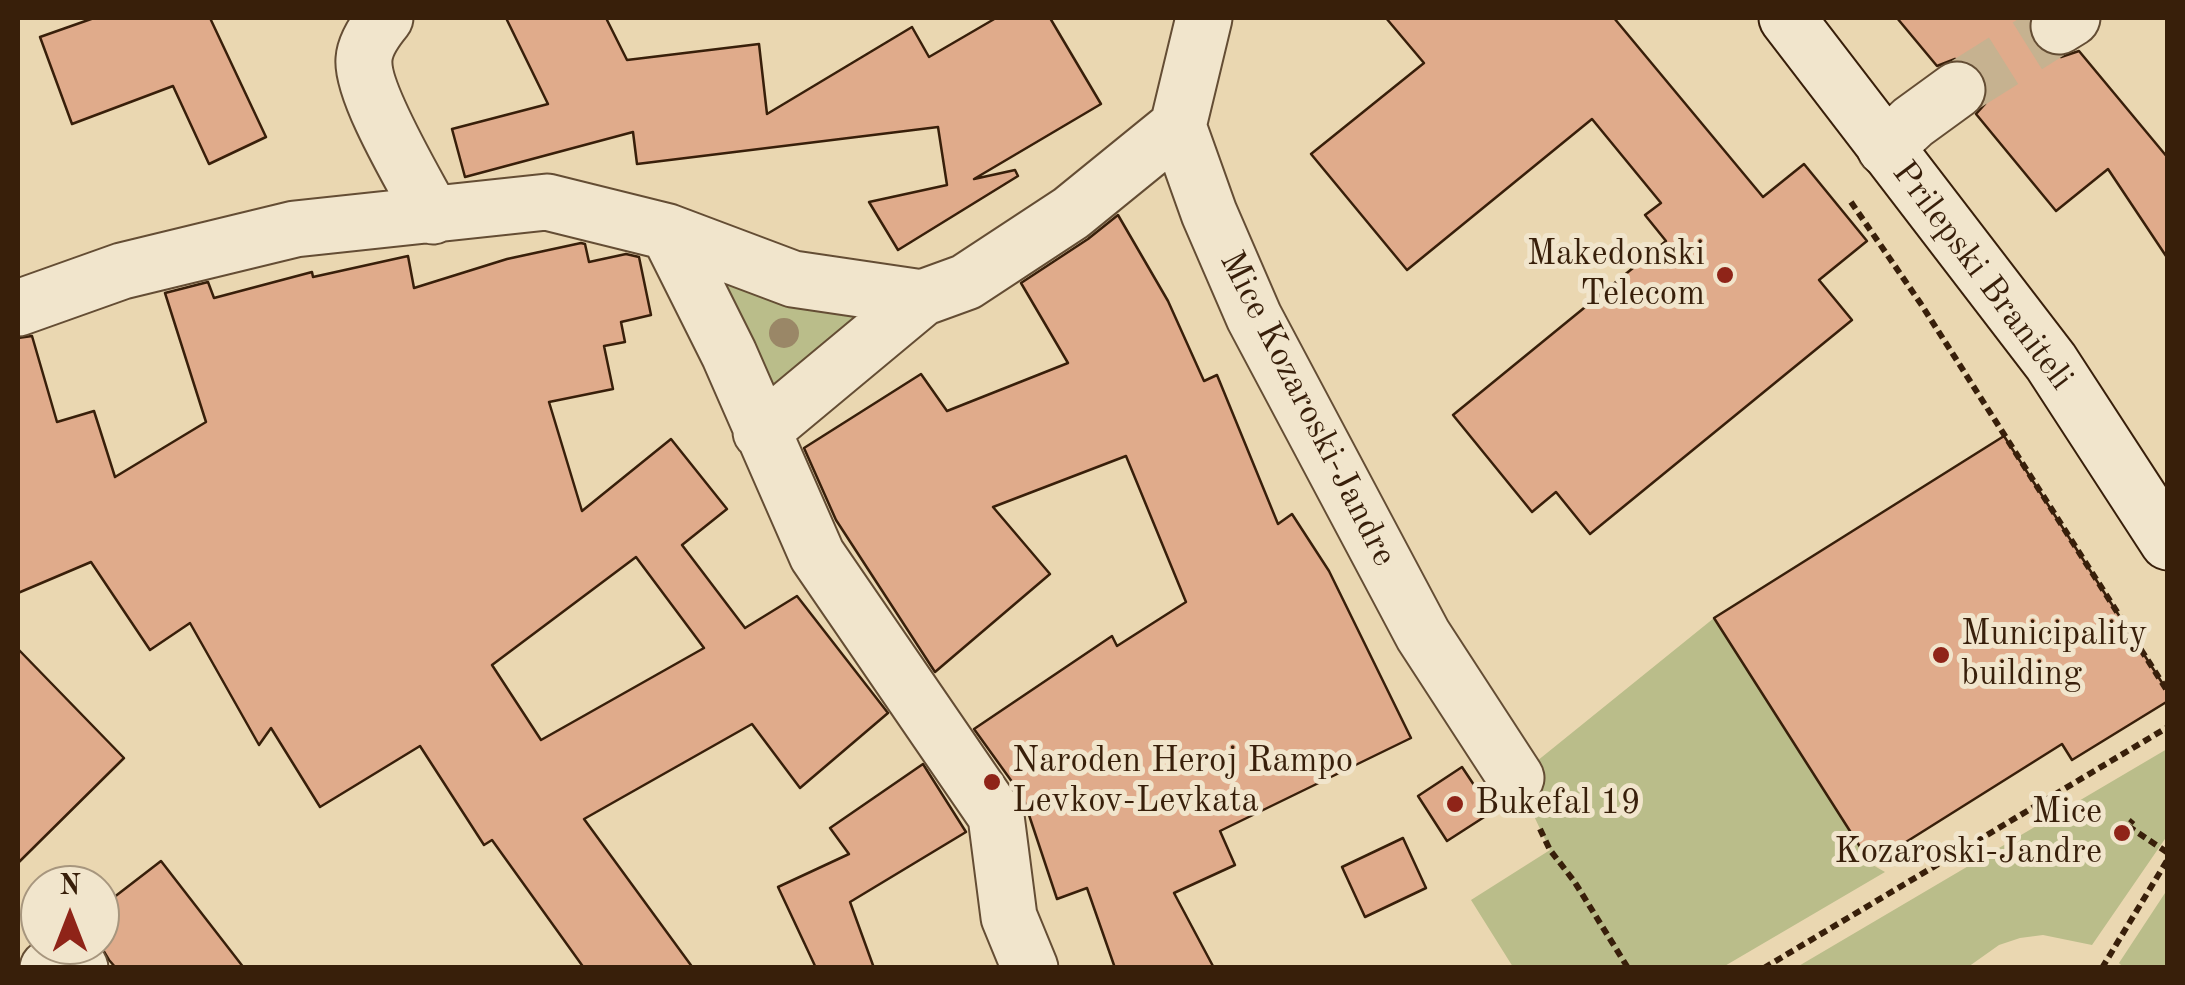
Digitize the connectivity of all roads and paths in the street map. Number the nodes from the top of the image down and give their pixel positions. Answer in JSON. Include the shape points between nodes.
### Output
{"nodes":[{"id":1,"x":385,"y":18,"type":"edge"},
{"id":2,"x":1204,"y":18,"type":"edge"},
{"id":3,"x":1787,"y":18,"type":"edge"},
{"id":4,"x":1956,"y":90,"type":"tunnel mouth"},
{"id":5,"x":1178,"y":126,"type":"junction"},
{"id":6,"x":1886,"y":148,"type":"junction"},
{"id":7,"x":1845,"y":194,"type":"dead end"},
{"id":8,"x":433,"y":216,"type":"junction"},
{"id":9,"x":668,"y":232,"type":"junction"},
{"id":10,"x":922,"y":298,"type":"junction"},
{"id":11,"x":18,"y":308,"type":"edge"},
{"id":12,"x":761,"y":432,"type":"junction"},
{"id":13,"x":2168,"y":542,"type":"edge"},
{"id":14,"x":2168,"y":692,"type":"edge"},
{"id":15,"x":2168,"y":727,"type":"edge"},
{"id":16,"x":1516,"y":778,"type":"joint"},
{"id":17,"x":2128,"y":826,"type":"dead end"},
{"id":18,"x":2168,"y":856,"type":"edge"},
{"id":19,"x":48,"y":968,"type":"edge"},
{"id":20,"x":80,"y":968,"type":"edge"},
{"id":21,"x":1030,"y":968,"type":"edge"},
{"id":22,"x":1628,"y":968,"type":"edge"},
{"id":23,"x":1764,"y":968,"type":"edge"},
{"id":24,"x":2102,"y":968,"type":"edge"}],
"edges":[{"from":1,"to":8,"type":"street","via":[[364,59],[368,87]]},
{"from":2,"to":5,"type":"street"},
{"from":3,"to":6,"type":"street","name":"Prilepski Braniteli"},
{"from":4,"to":6,"type":"street"},
{"from":5,"to":10,"type":"street","via":[[1072,213],[966,282]]},
{"from":5,"to":16,"type":"street","name":"Mice Kozaroski-Jandre","via":[[1254,317],[1424,634]]},
{"from":6,"to":13,"type":"street","name":"Prilepski Braniteli","via":[[2052,362]]},
{"from":7,"to":14,"type":"path"},
{"from":8,"to":9,"type":"street","via":[[547,202]]},
{"from":8,"to":11,"type":"street","via":[[295,230],[122,271]]},
{"from":9,"to":10,"type":"street","via":[[794,279]]},
{"from":9,"to":12,"type":"street"},
{"from":10,"to":12,"type":"street"},
{"from":12,"to":21,"type":"street","via":[[817,556],[996,816],[1009,917]]},
{"from":15,"to":23,"type":"path"},
{"from":16,"to":22,"type":"path","via":[[1550,850]]},
{"from":17,"to":18,"type":"path"},
{"from":18,"to":24,"type":"path"},
{"from":19,"to":20,"type":"street","via":[[64,961]]}]}
